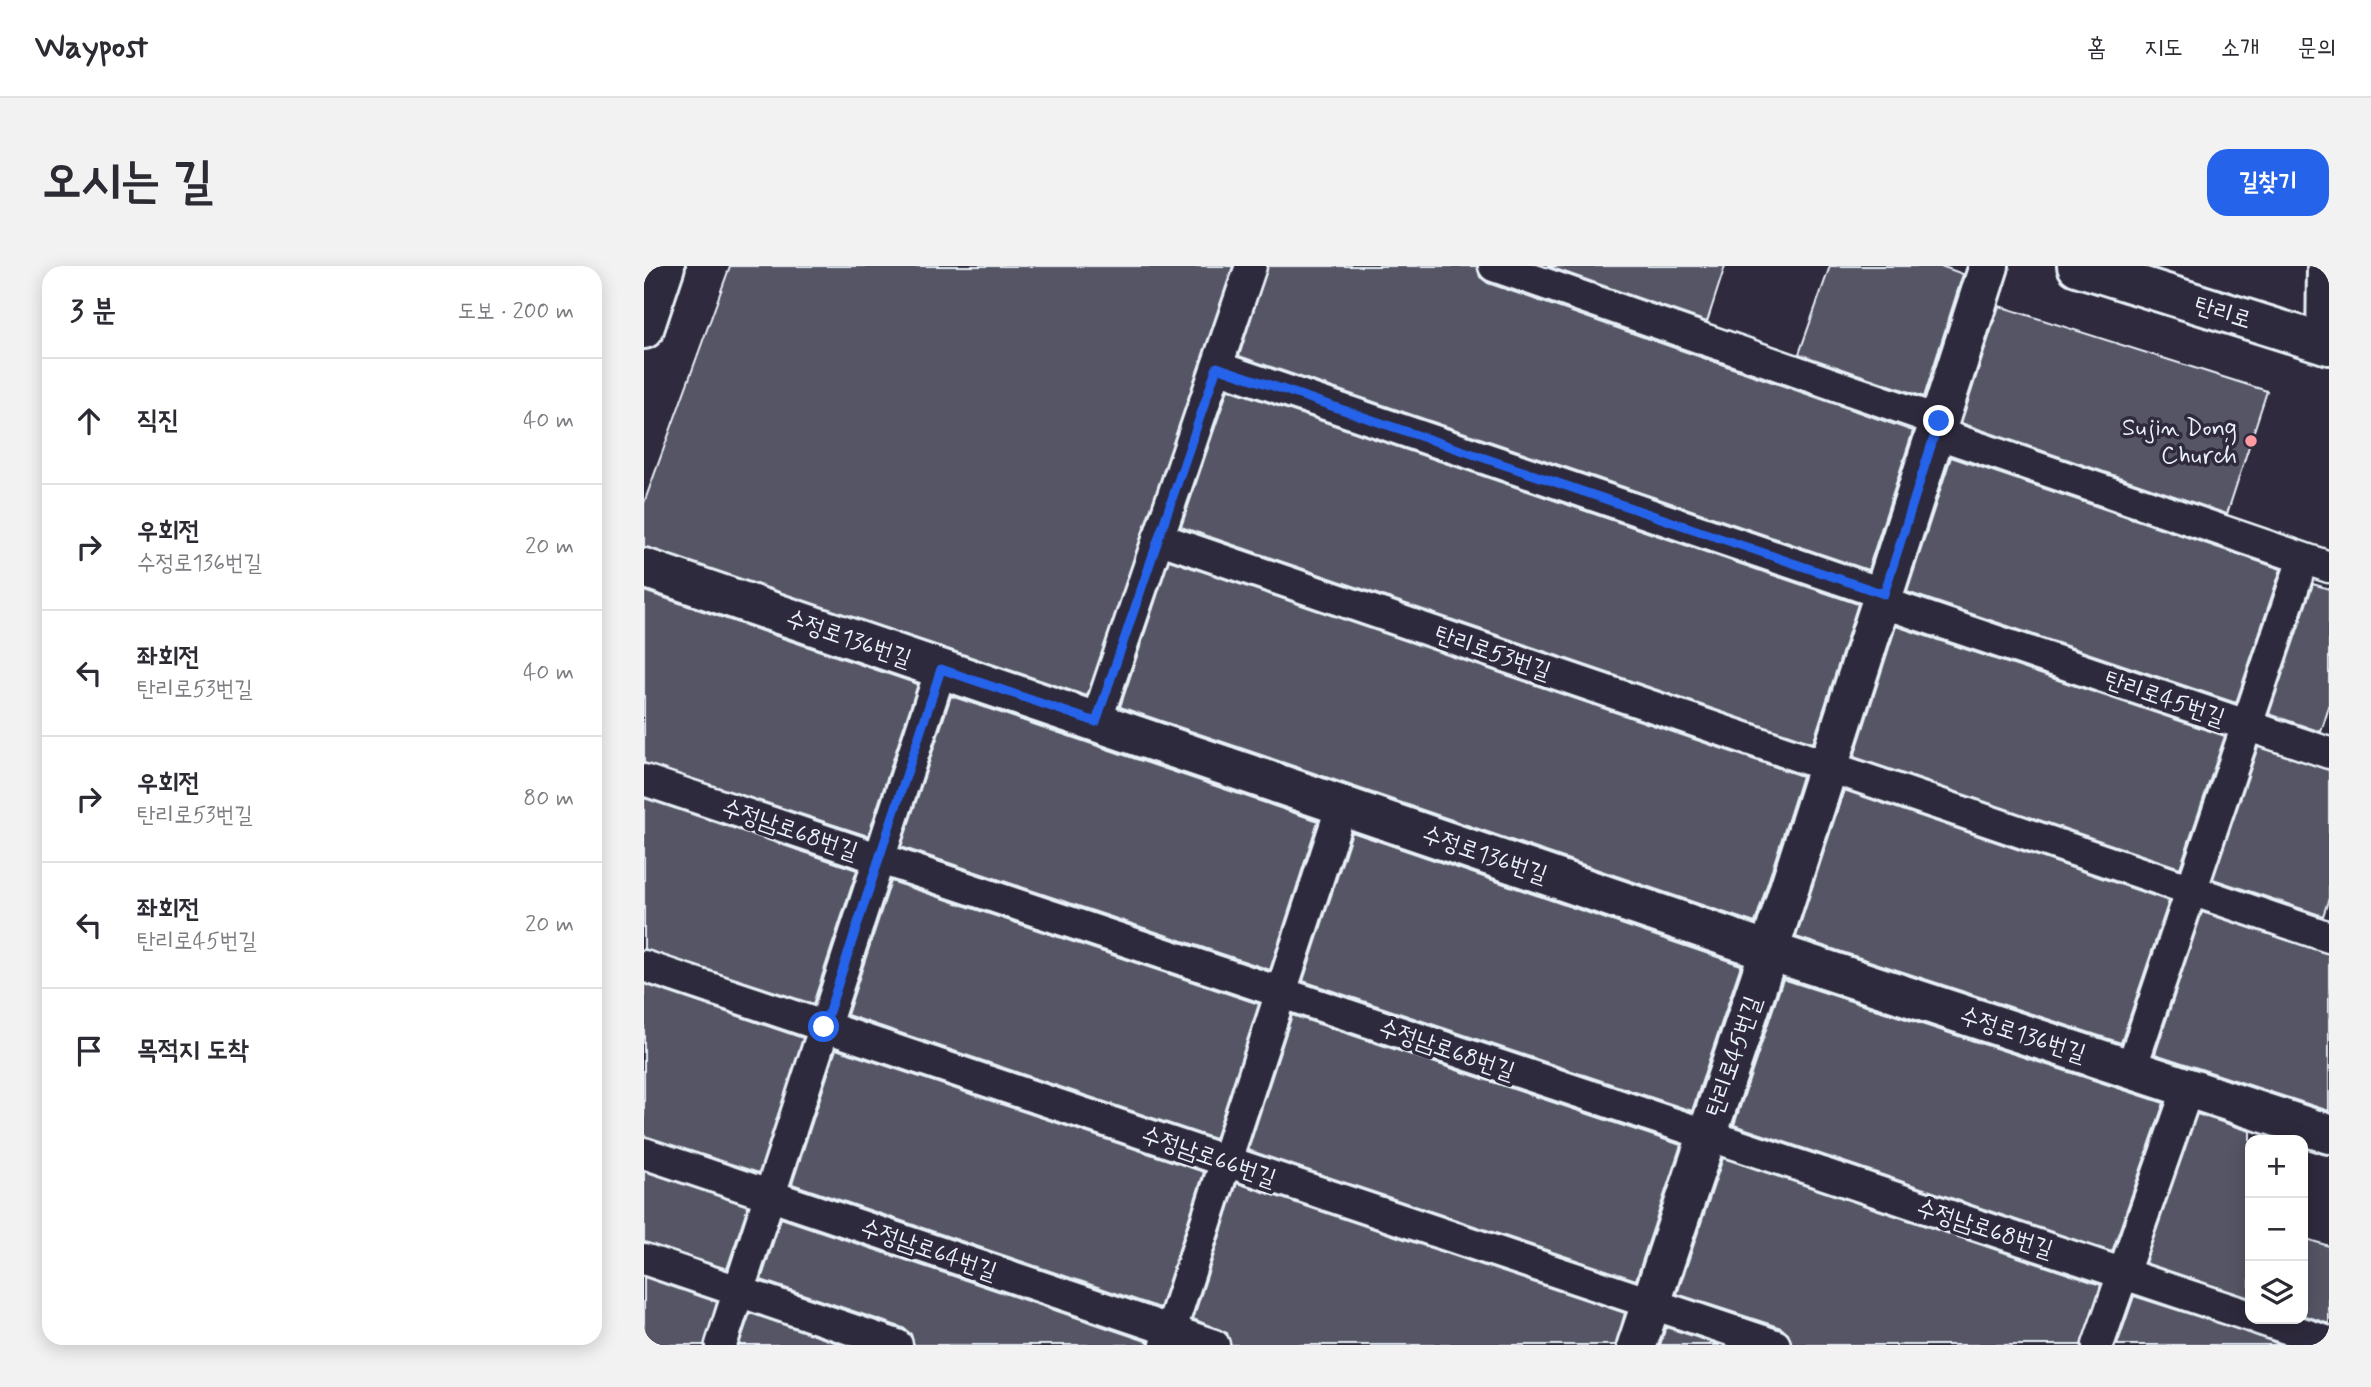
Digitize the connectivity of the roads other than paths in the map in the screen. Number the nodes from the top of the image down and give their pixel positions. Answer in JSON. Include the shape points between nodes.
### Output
{"nodes":[{"id":1,"x":665,"y":266,"type":"edge"},
{"id":2,"x":1251,"y":266,"type":"edge"},
{"id":3,"x":1494,"y":266,"type":"edge"},
{"id":4,"x":1989,"y":266,"type":"edge"},
{"id":5,"x":2077,"y":266,"type":"edge"},
{"id":6,"x":2327,"y":266,"type":"edge"},
{"id":7,"x":644,"y":329,"type":"edge"},
{"id":8,"x":2328,"y":344,"type":"edge"},
{"id":9,"x":1217,"y":367,"type":"junction"},
{"id":10,"x":1937,"y":427,"type":"junction"},
{"id":11,"x":1158,"y":537,"type":"junction"},
{"id":12,"x":2316,"y":563,"type":"edge"},
{"id":13,"x":644,"y":568,"type":"edge"},
{"id":14,"x":1883,"y":598,"type":"junction"},
{"id":15,"x":941,"y":669,"type":"junction"},
{"id":16,"x":1096,"y":722,"type":"junction"},
{"id":17,"x":2247,"y":726,"type":"junction"},
{"id":18,"x":2329,"y":753,"type":"edge"},
{"id":19,"x":1828,"y":767,"type":"junction"},
{"id":20,"x":644,"y":780,"type":"edge"},
{"id":21,"x":1342,"y":805,"type":"junction"},
{"id":22,"x":880,"y":859,"type":"junction"},
{"id":23,"x":2190,"y":890,"type":"junction"},
{"id":24,"x":2329,"y":937,"type":"edge"},
{"id":25,"x":1769,"y":951,"type":"junction"},
{"id":26,"x":644,"y":966,"type":"edge"},
{"id":27,"x":1281,"y":993,"type":"junction"},
{"id":28,"x":824,"y":1027,"type":"junction"},
{"id":29,"x":2131,"y":1069,"type":"junction"},
{"id":30,"x":2188,"y":1088,"type":"junction"},
{"id":31,"x":2329,"y":1135,"type":"edge"},
{"id":32,"x":1706,"y":1136,"type":"junction"},
{"id":33,"x":644,"y":1153,"type":"edge"},
{"id":34,"x":1226,"y":1162,"type":"junction"},
{"id":35,"x":770,"y":1195,"type":"junction"},
{"id":36,"x":644,"y":1259,"type":"edge"},
{"id":37,"x":2122,"y":1273,"type":"junction"},
{"id":38,"x":738,"y":1291,"type":"junction"},
{"id":39,"x":1651,"y":1304,"type":"junction"},
{"id":40,"x":2245,"y":1314,"type":"edge"},
{"id":41,"x":2274,"y":1324,"type":"edge"},
{"id":42,"x":1168,"y":1338,"type":"edge"},
{"id":43,"x":2329,"y":1342,"type":"edge"},
{"id":44,"x":720,"y":1345,"type":"edge"},
{"id":45,"x":897,"y":1345,"type":"edge"},
{"id":46,"x":1214,"y":1345,"type":"edge"},
{"id":47,"x":1637,"y":1345,"type":"edge"},
{"id":48,"x":1775,"y":1345,"type":"edge"},
{"id":49,"x":2098,"y":1345,"type":"edge"}],
"edges":[{"from":1,"to":7,"type":"street"},
{"from":2,"to":9,"type":"lane"},
{"from":3,"to":10,"type":"lane"},
{"from":4,"to":10,"type":"street","name":"탄리로45번길"},
{"from":5,"to":8,"type":"street","name":"탄리로"},
{"from":6,"to":8,"type":"street"},
{"from":9,"to":11,"type":"lane"},
{"from":9,"to":14,"type":"lane"},
{"from":10,"to":12,"type":"lane"},
{"from":10,"to":14,"type":"street","name":"탄리로45번길"},
{"from":11,"to":16,"type":"lane"},
{"from":11,"to":19,"type":"lane","name":"탄리로53번길"},
{"from":12,"to":17,"type":"lane"},
{"from":13,"to":15,"type":"street","name":"수정로136번길"},
{"from":14,"to":17,"type":"lane","name":"탄리로45번길"},
{"from":14,"to":19,"type":"street","name":"탄리로45번길"},
{"from":15,"to":16,"type":"street","name":"수정로136번길"},
{"from":15,"to":22,"type":"lane"},
{"from":16,"to":21,"type":"street","name":"수정로136번길"},
{"from":17,"to":18,"type":"lane","name":"탄리로45번길"},
{"from":17,"to":23,"type":"lane"},
{"from":19,"to":23,"type":"lane"},
{"from":19,"to":25,"type":"street","name":"탄리로45번길"},
{"from":20,"to":22,"type":"lane","name":"수정남로68번길"},
{"from":21,"to":25,"type":"street","name":"수정로136번길"},
{"from":21,"to":27,"type":"lane"},
{"from":22,"to":27,"type":"lane","name":"수정남로68번길"},
{"from":22,"to":28,"type":"lane"},
{"from":23,"to":24,"type":"lane"},
{"from":23,"to":29,"type":"lane"},
{"from":25,"to":29,"type":"street","name":"수정로136번길"},
{"from":25,"to":32,"type":"street","name":"탄리로45번길"},
{"from":26,"to":28,"type":"lane","name":"수정남로66번길"},
{"from":27,"to":32,"type":"lane","name":"수정남로68번길"},
{"from":27,"to":34,"type":"lane"},
{"from":28,"to":34,"type":"lane","name":"수정남로66번길"},
{"from":28,"to":35,"type":"lane"},
{"from":29,"to":30,"type":"street","name":"수정로136번길"},
{"from":30,"to":31,"type":"street","name":"수정로136번길"},
{"from":30,"to":37,"type":"lane"},
{"from":32,"to":37,"type":"lane","name":"수정남로68번길"},
{"from":32,"to":39,"type":"street","name":"탄리로45번길"},
{"from":33,"to":35,"type":"lane","name":"수정남로64번길"},
{"from":34,"to":39,"type":"lane","name":"수정남로66번길"},
{"from":34,"to":42,"type":"lane"},
{"from":35,"to":38,"type":"lane"},
{"from":35,"to":42,"type":"lane","name":"수정남로64번길"},
{"from":36,"to":38,"type":"lane"},
{"from":37,"to":40,"type":"lane","name":"수정남로68번길"},
{"from":37,"to":49,"type":"lane"},
{"from":38,"to":44,"type":"lane"},
{"from":38,"to":45,"type":"lane"},
{"from":39,"to":47,"type":"street","name":"탄리로45번길"},
{"from":39,"to":48,"type":"lane","name":"수정남로66번길"},
{"from":41,"to":43,"type":"lane"},
{"from":42,"to":46,"type":"lane","name":"수정남로64번길"}]}
